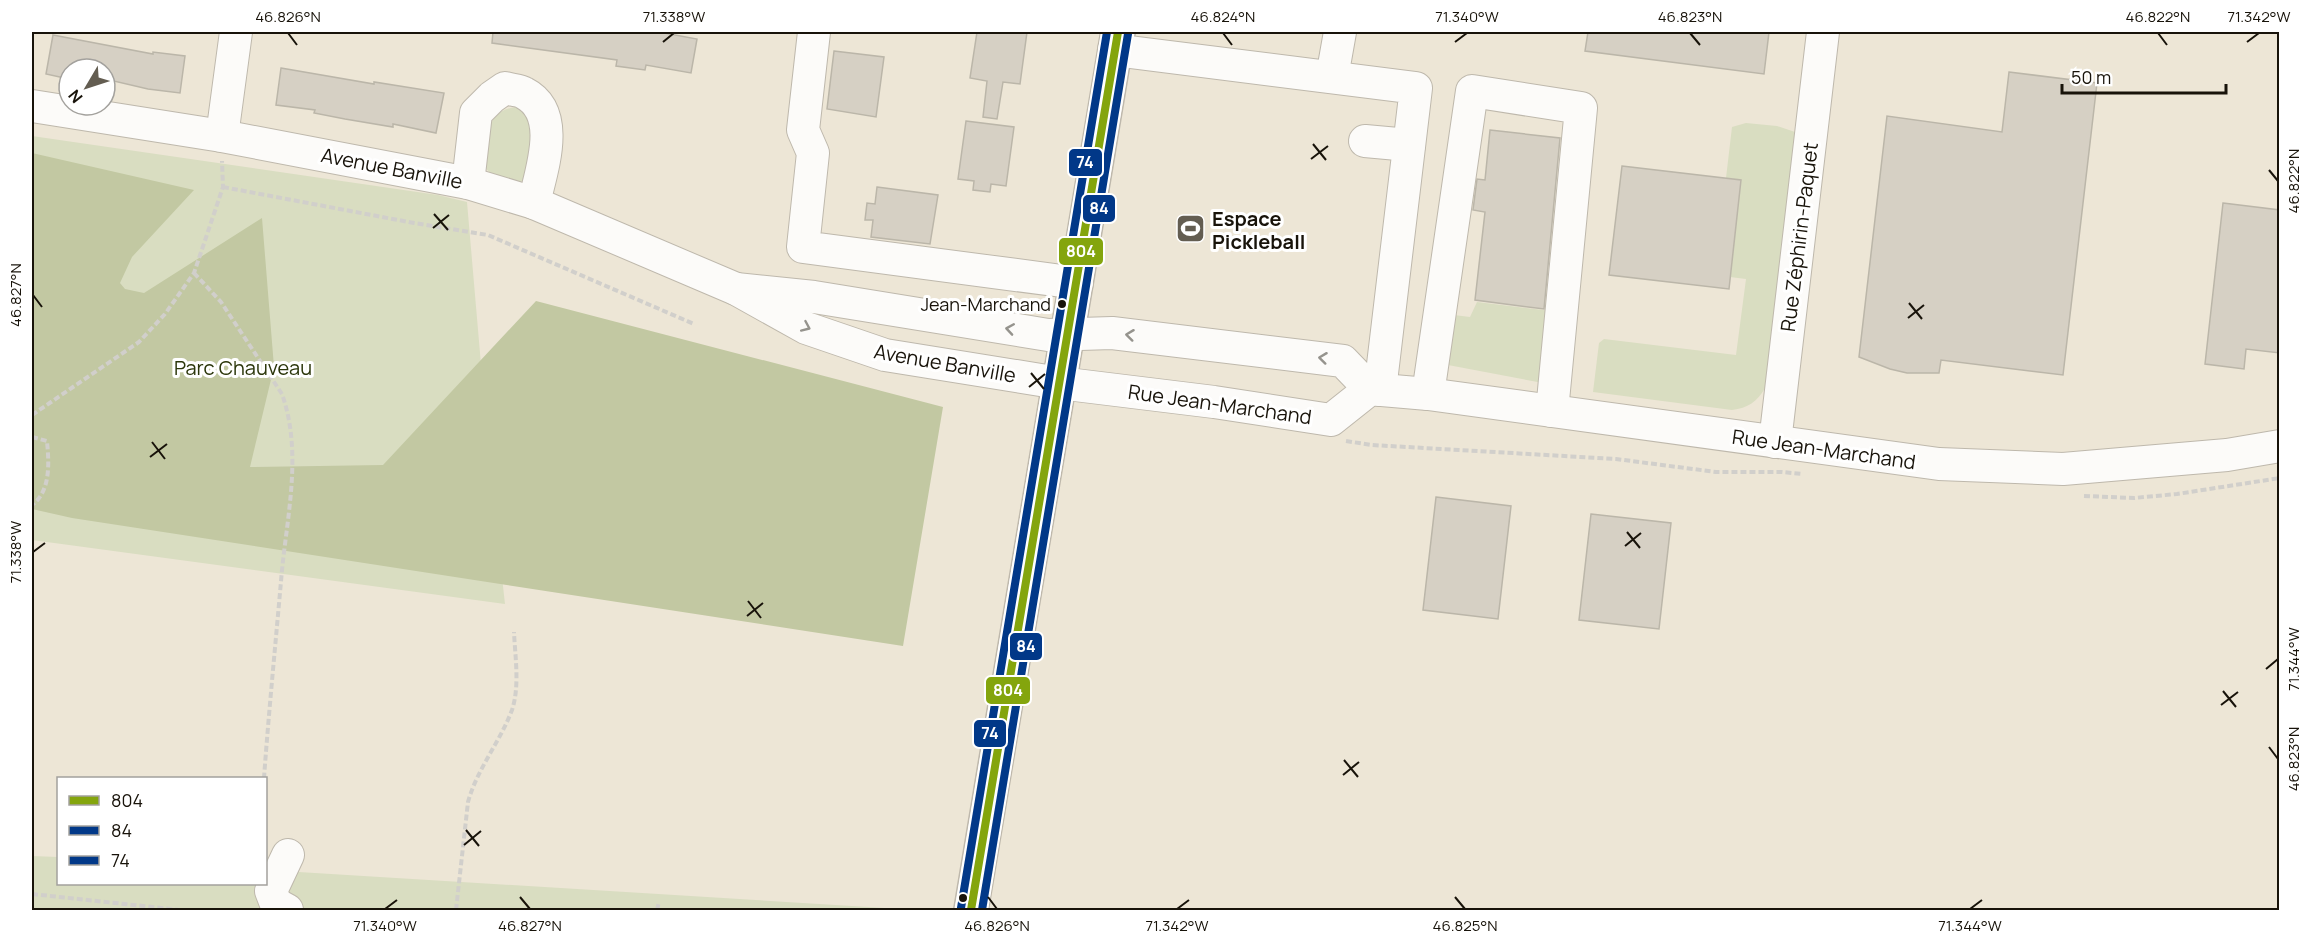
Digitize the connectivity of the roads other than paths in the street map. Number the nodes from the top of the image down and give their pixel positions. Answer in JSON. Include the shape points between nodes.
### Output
{"nodes":[{"id":1,"x":236,"y":32,"type":"edge"},
{"id":2,"x":814,"y":32,"type":"edge"},
{"id":3,"x":1340,"y":32,"type":"edge"},
{"id":4,"x":1823,"y":32,"type":"edge"},
{"id":5,"x":1116,"y":41,"type":"edge"},
{"id":6,"x":1332,"y":77,"type":"junction"},
{"id":7,"x":32,"y":106,"type":"edge"},
{"id":8,"x":222,"y":136,"type":"junction"},
{"id":9,"x":1365,"y":141,"type":"dead end"},
{"id":10,"x":1409,"y":146,"type":"junction"},
{"id":11,"x":468,"y":183,"type":"junction"},
{"id":12,"x":534,"y":203,"type":"junction"},
{"id":13,"x":1077,"y":284,"type":"junction"},
{"id":14,"x":736,"y":289,"type":"junction"},
{"id":15,"x":1068,"y":336,"type":"junction"},
{"id":16,"x":1059,"y":383,"type":"junction"},
{"id":17,"x":1375,"y":389,"type":"junction"},
{"id":18,"x":1428,"y":394,"type":"junction"},
{"id":19,"x":1552,"y":411,"type":"junction"},
{"id":20,"x":1775,"y":442,"type":"junction"},
{"id":21,"x":2280,"y":446,"type":"edge"},
{"id":22,"x":288,"y":855,"type":"dead end"},
{"id":23,"x":287,"y":910,"type":"edge"},
{"id":24,"x":971,"y":910,"type":"edge"}],
"edges":[{"from":1,"to":8,"type":"street"},
{"from":2,"to":13,"type":"street","via":[[803,130],[813,153],[803,247]]},
{"from":3,"to":6,"type":"street"},
{"from":4,"to":20,"type":"street","name":"Rue Zéphirin-Paquet"},
{"from":5,"to":6,"type":"street"},
{"from":5,"to":13,"type":"main road"},
{"from":6,"to":10,"type":"street","via":[[1416,88]]},
{"from":7,"to":8,"type":"street","name":"Avenue Banville"},
{"from":8,"to":11,"type":"street","name":"Avenue Banville"},
{"from":9,"to":10,"type":"street"},
{"from":10,"to":17,"type":"street"},
{"from":11,"to":12,"type":"street","name":"Avenue Banville"},
{"from":11,"to":12,"type":"street","via":[[476,113],[505,88],[525,93],[541,109],[548,134]]},
{"from":12,"to":14,"type":"street","name":"Avenue Banville"},
{"from":13,"to":15,"type":"main road"},
{"from":15,"to":14,"type":"street","name":"Avenue Banville","one_way":true,"via":[[814,297]]},
{"from":14,"to":16,"type":"street","name":"Avenue Banville","one_way":true,"via":[[806,328],[885,354]]},
{"from":15,"to":16,"type":"main road"},
{"from":17,"to":15,"type":"street","one_way":true,"via":[[1343,361],[1112,333]]},
{"from":16,"to":17,"type":"street","name":"Rue Jean-Marchand","via":[[1331,420]]},
{"from":16,"to":24,"type":"main road"},
{"from":17,"to":18,"type":"street","name":"Rue Jean-Marchand"},
{"from":18,"to":19,"type":"street","name":"Rue Jean-Marchand"},
{"from":18,"to":19,"type":"street","via":[[1472,91],[1581,108]]},
{"from":19,"to":20,"type":"street","name":"Rue Jean-Marchand"},
{"from":20,"to":21,"type":"street","name":"Rue Jean-Marchand","via":[[1939,464],[2062,469],[2227,455]]},
{"from":22,"to":23,"type":"street","via":[[271,891],[276,904]]}]}
